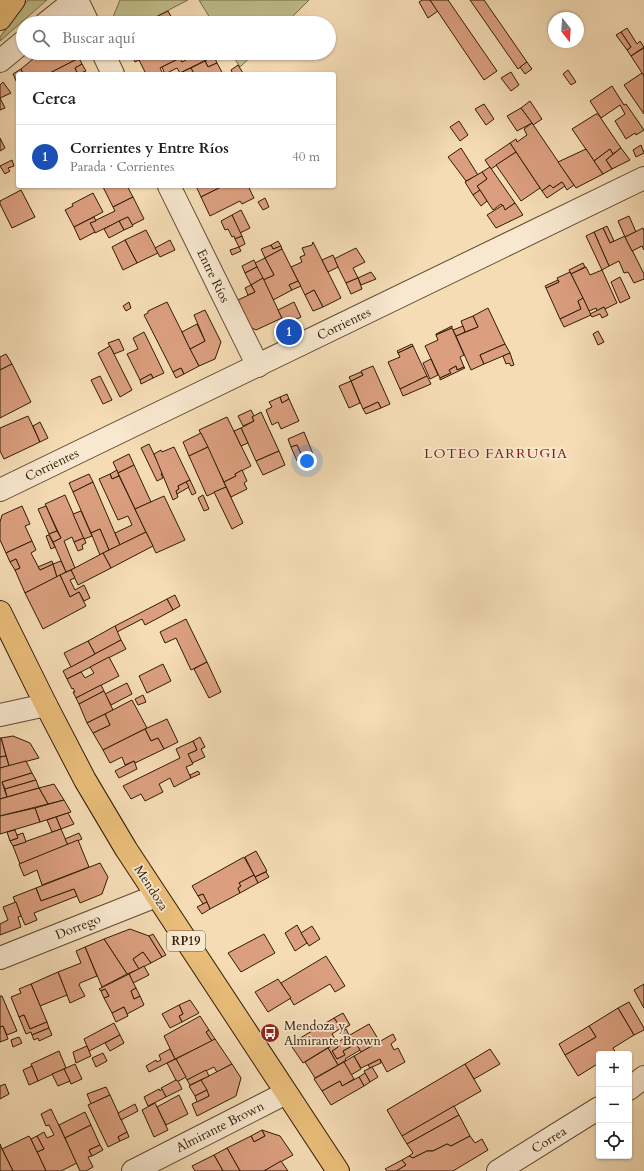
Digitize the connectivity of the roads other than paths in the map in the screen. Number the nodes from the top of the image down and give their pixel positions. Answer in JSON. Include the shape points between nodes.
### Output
{"nodes":[{"id":1,"x":14,"y":0,"type":"edge"},
{"id":2,"x":76,"y":0,"type":"edge"},
{"id":3,"x":55,"y":16,"type":"edge"},
{"id":4,"x":84,"y":16,"type":"edge"},
{"id":5,"x":0,"y":19,"type":"edge"},
{"id":6,"x":16,"y":48,"type":"edge"},
{"id":7,"x":106,"y":60,"type":"edge"},
{"id":8,"x":0,"y":61,"type":"edge"},
{"id":9,"x":112,"y":72,"type":"edge"},
{"id":10,"x":644,"y":178,"type":"edge"},
{"id":11,"x":170,"y":188,"type":"edge"},
{"id":12,"x":258,"y":366,"type":"junction"},
{"id":13,"x":0,"y":490,"type":"edge"},
{"id":14,"x":0,"y":612,"type":"edge"},
{"id":15,"x":46,"y":705,"type":"junction"},
{"id":16,"x":0,"y":714,"type":"edge"},
{"id":17,"x":156,"y":896,"type":"junction"},
{"id":18,"x":0,"y":958,"type":"edge"},
{"id":19,"x":644,"y":1077,"type":"edge"},
{"id":20,"x":632,"y":1087,"type":"edge"},
{"id":21,"x":286,"y":1093,"type":"junction"},
{"id":22,"x":596,"y":1110,"type":"edge"},
{"id":23,"x":133,"y":1171,"type":"edge"},
{"id":24,"x":338,"y":1171,"type":"edge"},
{"id":25,"x":498,"y":1171,"type":"edge"}],
"edges":[{"from":1,"to":5,"type":"main road"},
{"from":2,"to":3,"type":"street"},
{"from":2,"to":4,"type":"street"},
{"from":6,"to":8,"type":"street"},
{"from":7,"to":9,"type":"street"},
{"from":10,"to":12,"type":"street","name":"Corrientes"},
{"from":11,"to":12,"type":"street","name":"Entre Ríos"},
{"from":12,"to":13,"type":"street","name":"Corrientes"},
{"from":14,"to":15,"type":"main road","name":"Mendoza","number":"RP19"},
{"from":15,"to":16,"type":"street"},
{"from":15,"to":17,"type":"main road","name":"Mendoza","number":"RP19","via":[[85,780]]},
{"from":17,"to":18,"type":"street","name":"Dorrego"},
{"from":17,"to":21,"type":"main road","name":"Mendoza","number":"RP19"},
{"from":19,"to":20,"type":"street"},
{"from":21,"to":23,"type":"street","name":"Almirante Brown"},
{"from":21,"to":24,"type":"main road","name":"Mendoza","number":"RP19"},
{"from":22,"to":25,"type":"street","name":"Correa"}]}
